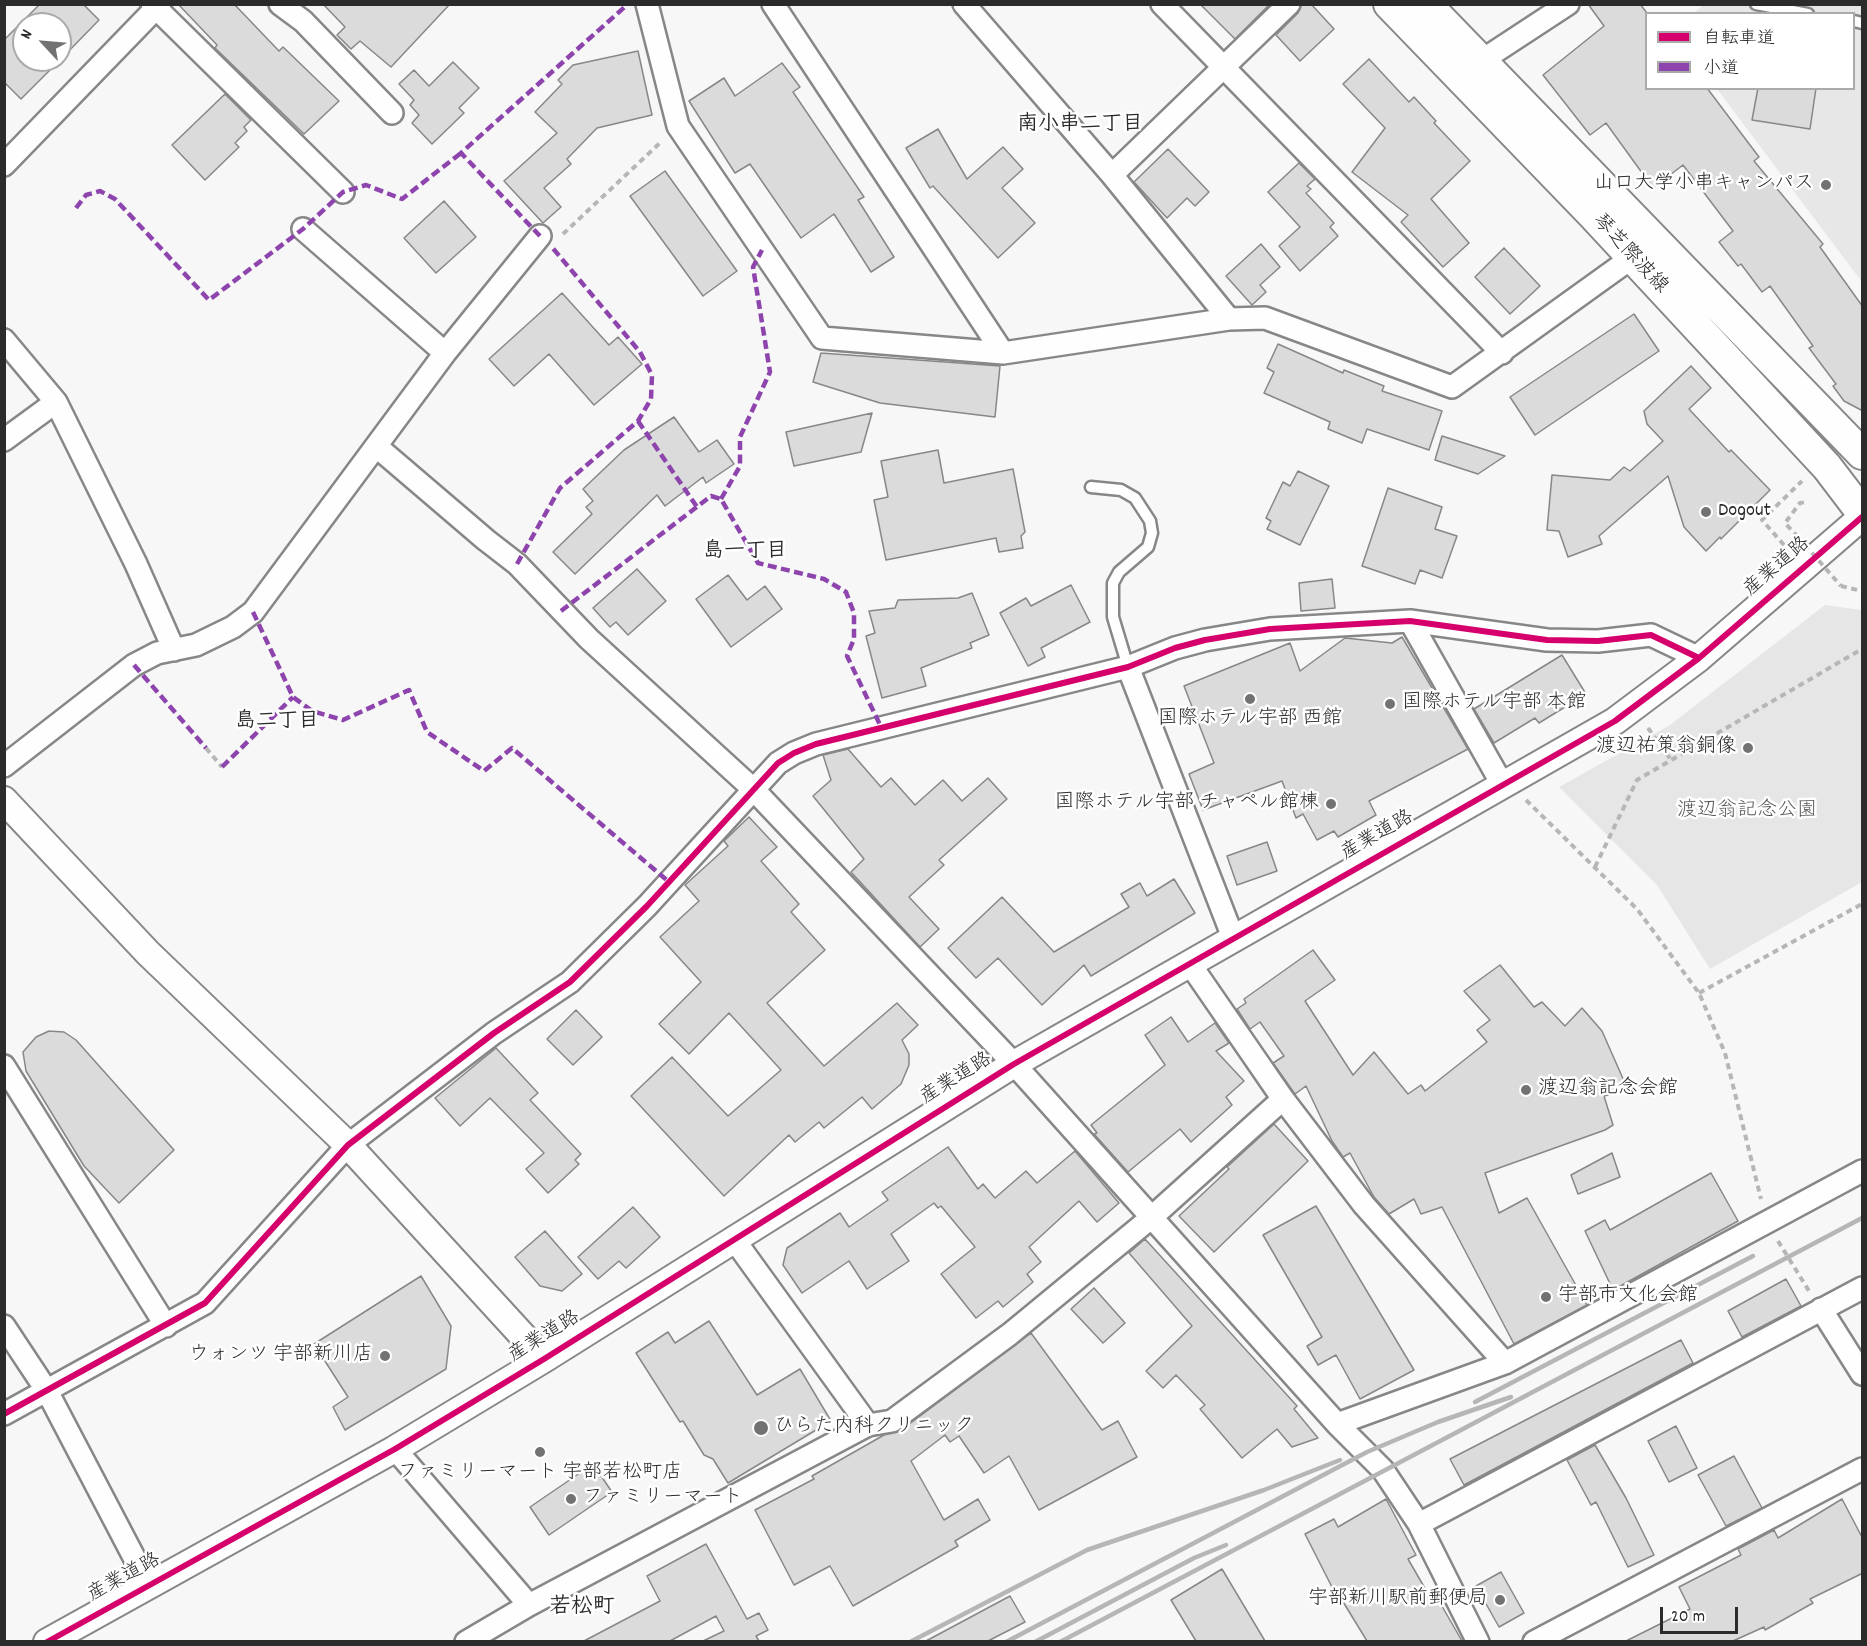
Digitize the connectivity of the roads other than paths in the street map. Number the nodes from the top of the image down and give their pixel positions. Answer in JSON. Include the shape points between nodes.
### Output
{"nodes":[{"id":1,"x":280,"y":4,"type":"edge"},
{"id":2,"x":647,"y":4,"type":"edge"},
{"id":3,"x":773,"y":4,"type":"edge"},
{"id":4,"x":964,"y":4,"type":"edge"},
{"id":5,"x":1162,"y":4,"type":"edge"},
{"id":6,"x":1289,"y":4,"type":"edge"},
{"id":7,"x":1426,"y":4,"type":"edge"},
{"id":8,"x":1568,"y":4,"type":"edge"},
{"id":9,"x":1756,"y":4,"type":"edge"},
{"id":10,"x":1391,"y":5,"type":"edge"},
{"id":11,"x":156,"y":6,"type":"edge"},
{"id":12,"x":1798,"y":12,"type":"edge"},
{"id":13,"x":1481,"y":61,"type":"junction"},
{"id":14,"x":1223,"y":67,"type":"junction"},
{"id":15,"x":392,"y":113,"type":"dead end"},
{"id":16,"x":4,"y":165,"type":"edge"},
{"id":17,"x":1113,"y":175,"type":"junction"},
{"id":18,"x":343,"y":192,"type":"dead end"},
{"id":19,"x":303,"y":229,"type":"dead end"},
{"id":20,"x":540,"y":236,"type":"road end"},
{"id":21,"x":1643,"y":250,"type":"junction"},
{"id":22,"x":1229,"y":318,"type":"junction"},
{"id":23,"x":4,"y":340,"type":"edge"},
{"id":24,"x":445,"y":353,"type":"junction"},
{"id":25,"x":1002,"y":353,"type":"junction"},
{"id":26,"x":1502,"y":353,"type":"junction"},
{"id":27,"x":56,"y":402,"type":"junction"},
{"id":28,"x":4,"y":440,"type":"edge"},
{"id":29,"x":376,"y":446,"type":"junction"},
{"id":30,"x":1863,"y":454,"type":"edge"},
{"id":31,"x":1091,"y":487,"type":"dead end"},
{"id":32,"x":1863,"y":515,"type":"edge"},
{"id":33,"x":1410,"y":621,"type":"junction"},
{"id":34,"x":174,"y":650,"type":"junction"},
{"id":35,"x":1699,"y":658,"type":"junction"},
{"id":36,"x":1128,"y":667,"type":"junction"},
{"id":37,"x":4,"y":766,"type":"edge"},
{"id":38,"x":1502,"y":784,"type":"junction"},
{"id":39,"x":753,"y":789,"type":"junction"},
{"id":40,"x":4,"y":801,"type":"edge"},
{"id":41,"x":1234,"y":940,"type":"junction"},
{"id":42,"x":1190,"y":964,"type":"junction"},
{"id":43,"x":1014,"y":1064,"type":"junction"},
{"id":44,"x":4,"y":1066,"type":"edge"},
{"id":45,"x":1283,"y":1099,"type":"junction"},
{"id":46,"x":348,"y":1145,"type":"junction"},
{"id":47,"x":1863,"y":1170,"type":"edge"},
{"id":48,"x":1152,"y":1217,"type":"junction"},
{"id":49,"x":733,"y":1238,"type":"junction"},
{"id":50,"x":1863,"y":1288,"type":"edge"},
{"id":51,"x":1821,"y":1309,"type":"junction"},
{"id":52,"x":4,"y":1326,"type":"edge"},
{"id":53,"x":166,"y":1326,"type":"junction"},
{"id":54,"x":544,"y":1359,"type":"junction"},
{"id":55,"x":1505,"y":1363,"type":"junction"},
{"id":56,"x":1863,"y":1374,"type":"edge"},
{"id":57,"x":47,"y":1391,"type":"junction"},
{"id":58,"x":4,"y":1414,"type":"edge"},
{"id":59,"x":1337,"y":1424,"type":"junction"},
{"id":60,"x":868,"y":1425,"type":"junction"},
{"id":61,"x":396,"y":1449,"type":"junction"},
{"id":62,"x":1863,"y":1469,"type":"edge"},
{"id":63,"x":1419,"y":1524,"type":"junction"},
{"id":64,"x":148,"y":1584,"type":"junction"},
{"id":65,"x":529,"y":1605,"type":"junction"},
{"id":66,"x":47,"y":1641,"type":"edge"},
{"id":67,"x":466,"y":1641,"type":"edge"},
{"id":68,"x":1478,"y":1641,"type":"edge"},
{"id":69,"x":1534,"y":1641,"type":"edge"}],
"edges":[{"from":1,"to":15,"type":"street","via":[[303,21]]},
{"from":2,"to":25,"type":"street","via":[[678,126],[822,338]]},
{"from":3,"to":25,"type":"street"},
{"from":4,"to":17,"type":"street"},
{"from":5,"to":14,"type":"street"},
{"from":6,"to":14,"type":"street"},
{"from":7,"to":13,"type":"main road","name":"琴芝際波線"},
{"from":8,"to":13,"type":"street"},
{"from":9,"to":12,"type":"lane"},
{"from":10,"to":21,"type":"main road","name":"琴芝際波線"},
{"from":11,"to":16,"type":"street"},
{"from":11,"to":18,"type":"street"},
{"from":13,"to":21,"type":"main road","name":"琴芝際波線"},
{"from":14,"to":17,"type":"street"},
{"from":14,"to":26,"type":"street"},
{"from":17,"to":22,"type":"street"},
{"from":19,"to":24,"type":"street"},
{"from":20,"to":24,"type":"street"},
{"from":21,"to":26,"type":"street"},
{"from":21,"to":30,"type":"main road","name":"琴芝際波線"},
{"from":21,"to":32,"type":"main road","name":"琴芝際波線"},
{"from":22,"to":25,"type":"street"},
{"from":22,"to":26,"type":"street","via":[[1265,318],[1452,387]]},
{"from":23,"to":27,"type":"street"},
{"from":24,"to":29,"type":"street"},
{"from":27,"to":28,"type":"street"},
{"from":27,"to":34,"type":"street"},
{"from":29,"to":34,"type":"street","via":[[253,612],[196,645]]},
{"from":29,"to":39,"type":"street","via":[[517,564],[589,639]]},
{"from":31,"to":36,"type":"lane","via":[[1121,490],[1135,498],[1150,521],[1148,547],[1119,572],[1113,583],[1113,617]]},
{"from":32,"to":35,"type":"street","name":"産業道路"},
{"from":33,"to":35,"type":"street","via":[[1546,640],[1598,641],[1651,635]]},
{"from":33,"to":36,"type":"street","via":[[1222,636],[1175,648]]},
{"from":33,"to":38,"type":"street"},
{"from":34,"to":37,"type":"street","via":[[157,653],[134,665]]},
{"from":35,"to":38,"type":"street","name":"産業道路","via":[[1615,721]]},
{"from":36,"to":39,"type":"street","via":[[816,744],[778,763]]},
{"from":36,"to":41,"type":"street"},
{"from":38,"to":41,"type":"street","name":"産業道路"},
{"from":39,"to":43,"type":"street"},
{"from":39,"to":46,"type":"street","via":[[647,906],[570,982],[494,1033]]},
{"from":40,"to":46,"type":"street","via":[[148,953]]},
{"from":41,"to":42,"type":"street","name":"産業道路"},
{"from":42,"to":43,"type":"street","name":"産業道路"},
{"from":42,"to":45,"type":"street"},
{"from":43,"to":48,"type":"street"},
{"from":43,"to":49,"type":"street","name":"産業道路"},
{"from":44,"to":53,"type":"street"},
{"from":45,"to":48,"type":"street"},
{"from":45,"to":55,"type":"street","via":[[1364,1205]]},
{"from":46,"to":53,"type":"street","via":[[205,1303]]},
{"from":46,"to":54,"type":"street"},
{"from":47,"to":55,"type":"street"},
{"from":48,"to":59,"type":"street"},
{"from":48,"to":60,"type":"street","via":[[992,1348],[892,1420]]},
{"from":49,"to":54,"type":"street","name":"産業道路"},
{"from":49,"to":60,"type":"street"},
{"from":50,"to":51,"type":"street"},
{"from":51,"to":56,"type":"street"},
{"from":51,"to":63,"type":"street"},
{"from":52,"to":57,"type":"street"},
{"from":53,"to":57,"type":"street"},
{"from":54,"to":61,"type":"street","name":"産業道路"},
{"from":55,"to":59,"type":"street"},
{"from":57,"to":58,"type":"street"},
{"from":57,"to":64,"type":"street"},
{"from":59,"to":63,"type":"street","via":[[1383,1470]]},
{"from":60,"to":65,"type":"street"},
{"from":61,"to":64,"type":"street","name":"産業道路"},
{"from":61,"to":65,"type":"street"},
{"from":62,"to":69,"type":"street"},
{"from":63,"to":68,"type":"street"},
{"from":64,"to":66,"type":"street","name":"産業道路"},
{"from":65,"to":67,"type":"street"}]}
